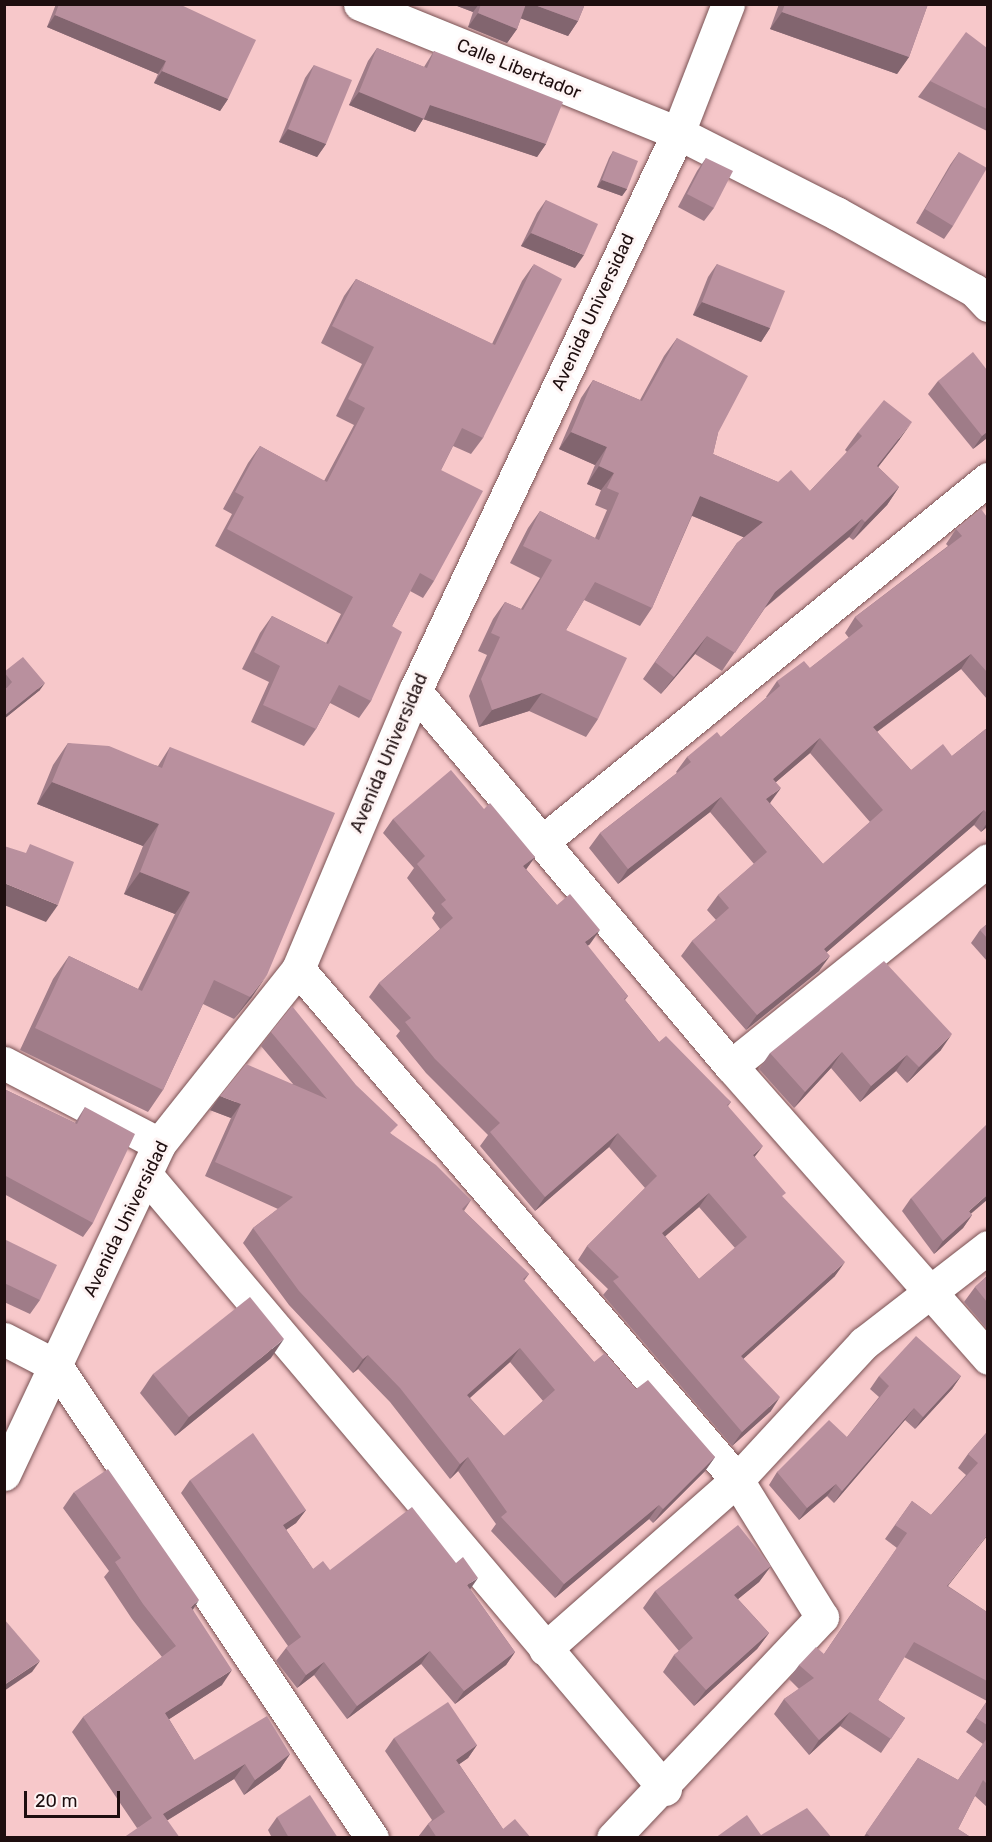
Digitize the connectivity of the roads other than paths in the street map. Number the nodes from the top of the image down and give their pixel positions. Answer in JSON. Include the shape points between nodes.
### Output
{"nodes":[{"id":1,"x":360,"y":4,"type":"edge"},
{"id":2,"x":728,"y":4,"type":"edge"},
{"id":3,"x":678,"y":133,"type":"junction"},
{"id":4,"x":987,"y":305,"type":"edge"},
{"id":5,"x":987,"y":479,"type":"edge"},
{"id":6,"x":415,"y":691,"type":"junction"},
{"id":7,"x":543,"y":841,"type":"junction"},
{"id":8,"x":987,"y":860,"type":"edge"},
{"id":9,"x":298,"y":969,"type":"junction"},
{"id":10,"x":4,"y":1063,"type":"edge"},
{"id":11,"x":731,"y":1066,"type":"junction"},
{"id":12,"x":159,"y":1144,"type":"junction"},
{"id":13,"x":146,"y":1175,"type":"junction"},
{"id":14,"x":987,"y":1247,"type":"edge"},
{"id":15,"x":935,"y":1292,"type":"junction"},
{"id":16,"x":4,"y":1339,"type":"edge"},
{"id":17,"x":987,"y":1358,"type":"edge"},
{"id":18,"x":56,"y":1366,"type":"junction"},
{"id":19,"x":4,"y":1474,"type":"edge"},
{"id":20,"x":737,"y":1480,"type":"junction"},
{"id":21,"x":544,"y":1649,"type":"junction"},
{"id":22,"x":665,"y":1789,"type":"junction"},
{"id":23,"x":372,"y":1838,"type":"edge"},
{"id":24,"x":614,"y":1838,"type":"edge"}],
"edges":[{"from":1,"to":3,"type":"street","name":"Calle Libertador"},
{"from":2,"to":3,"type":"street","name":"Avenida Universidad"},
{"from":3,"to":4,"type":"street","name":"Calle Libertador","via":[[836,213],[974,290]]},
{"from":3,"to":6,"type":"street","name":"Avenida Universidad"},
{"from":5,"to":7,"type":"street"},
{"from":6,"to":7,"type":"street"},
{"from":6,"to":9,"type":"street","name":"Avenida Universidad"},
{"from":7,"to":11,"type":"street"},
{"from":8,"to":11,"type":"street"},
{"from":9,"to":12,"type":"street","name":"Avenida Universidad"},
{"from":9,"to":20,"type":"street"},
{"from":10,"to":12,"type":"street"},
{"from":11,"to":15,"type":"street"},
{"from":12,"to":13,"type":"street","name":"Avenida Universidad"},
{"from":13,"to":18,"type":"street","name":"Avenida Universidad"},
{"from":13,"to":21,"type":"street"},
{"from":14,"to":15,"type":"street"},
{"from":15,"to":17,"type":"street"},
{"from":15,"to":20,"type":"street","via":[[864,1343]]},
{"from":16,"to":18,"type":"street"},
{"from":18,"to":19,"type":"street","name":"Avenida Universidad"},
{"from":18,"to":23,"type":"street"},
{"from":20,"to":21,"type":"street"},
{"from":20,"to":22,"type":"street","via":[[822,1617]]},
{"from":21,"to":22,"type":"street"},
{"from":22,"to":24,"type":"street"}]}
